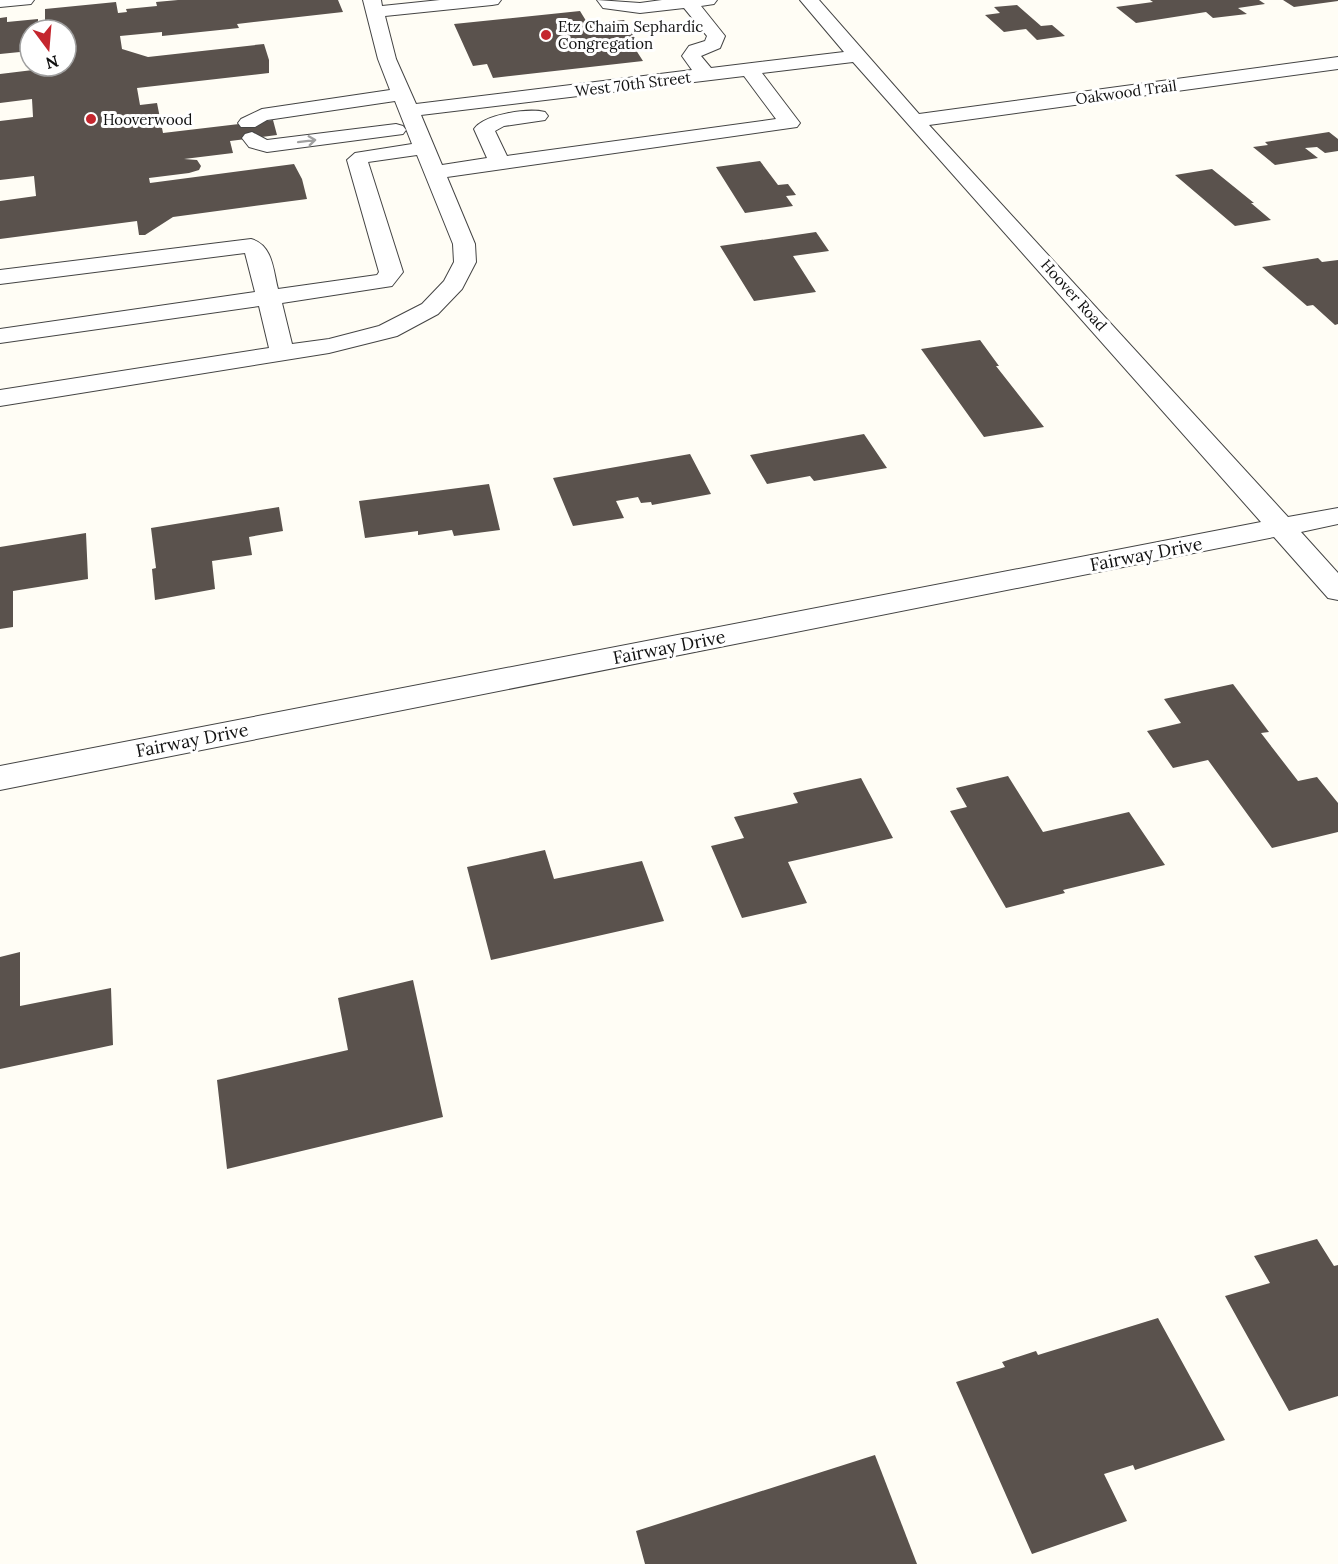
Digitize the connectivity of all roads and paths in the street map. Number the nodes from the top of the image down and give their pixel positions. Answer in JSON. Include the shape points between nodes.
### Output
{"nodes":[{"id":1,"x":25,"y":0,"type":"edge"},
{"id":2,"x":492,"y":0,"type":"edge"},
{"id":3,"x":606,"y":0,"type":"edge"},
{"id":4,"x":708,"y":0,"type":"edge"},
{"id":5,"x":808,"y":0,"type":"edge"},
{"id":6,"x":0,"y":2,"type":"edge"},
{"id":7,"x":688,"y":2,"type":"junction"},
{"id":8,"x":374,"y":6,"type":"edge"},
{"id":9,"x":858,"y":56,"type":"junction"},
{"id":10,"x":1338,"y":63,"type":"edge"},
{"id":11,"x":749,"y":69,"type":"junction"},
{"id":12,"x":706,"y":75,"type":"junction"},
{"id":13,"x":763,"y":88,"type":"junction"},
{"id":14,"x":740,"y":91,"type":"dead end"},
{"id":15,"x":557,"y":114,"type":"dead end"},
{"id":16,"x":412,"y":120,"type":"junction"},
{"id":17,"x":914,"y":121,"type":"junction"},
{"id":18,"x":500,"y":163,"type":"junction"},
{"id":19,"x":435,"y":172,"type":"junction"},
{"id":20,"x":0,"y":276,"type":"edge"},
{"id":21,"x":268,"y":297,"type":"junction"},
{"id":22,"x":0,"y":336,"type":"edge"},
{"id":23,"x":282,"y":354,"type":"junction"},
{"id":24,"x":0,"y":398,"type":"edge"},
{"id":25,"x":1338,"y":516,"type":"edge"},
{"id":26,"x":1281,"y":527,"type":"junction"},
{"id":27,"x":1338,"y":591,"type":"edge"},
{"id":28,"x":0,"y":778,"type":"edge"}],
"edges":[{"from":1,"to":6,"type":"street"},
{"from":2,"to":8,"type":"street"},
{"from":3,"to":7,"type":"street","via":[[609,4],[640,8]]},
{"from":4,"to":7,"type":"street"},
{"from":5,"to":9,"type":"street","name":"Hoover Road"},
{"from":7,"to":12,"type":"street","via":[[716,36],[713,44],[696,50],[692,56]]},
{"from":8,"to":16,"type":"street","via":[[387,59]]},
{"from":9,"to":11,"type":"street","name":"West 70th Street"},
{"from":9,"to":17,"type":"street","name":"Hoover Road"},
{"from":10,"to":17,"type":"street","name":"Oakwood Trail"},
{"from":11,"to":12,"type":"street","name":"West 70th Street"},
{"from":11,"to":13,"type":"street"},
{"from":12,"to":16,"type":"street","name":"West 70th Street"},
{"from":13,"to":14,"type":"street"},
{"from":13,"to":18,"type":"street","via":[[790,123]]},
{"from":15,"to":18,"type":"street","via":[[499,122],[484,129]]},
{"from":16,"to":16,"type":"street","one_way":true,"via":[[262,115],[250,130],[255,143],[267,146]]},
{"from":16,"to":19,"type":"street"},
{"from":16,"to":21,"type":"street","via":[[357,160],[391,272],[384,281]]},
{"from":17,"to":26,"type":"street","name":"Hoover Road"},
{"from":18,"to":19,"type":"street"},
{"from":19,"to":23,"type":"street","via":[[464,244],[465,262],[454,284],[430,309],[388,331]]},
{"from":20,"to":21,"type":"street","via":[[251,246],[256,251]]},
{"from":21,"to":22,"type":"street"},
{"from":21,"to":23,"type":"street"},
{"from":23,"to":24,"type":"street"},
{"from":25,"to":26,"type":"street","name":"Fairway Drive"},
{"from":26,"to":27,"type":"street","name":"Hoover Road"},
{"from":26,"to":28,"type":"street","name":"Fairway Drive"}]}
